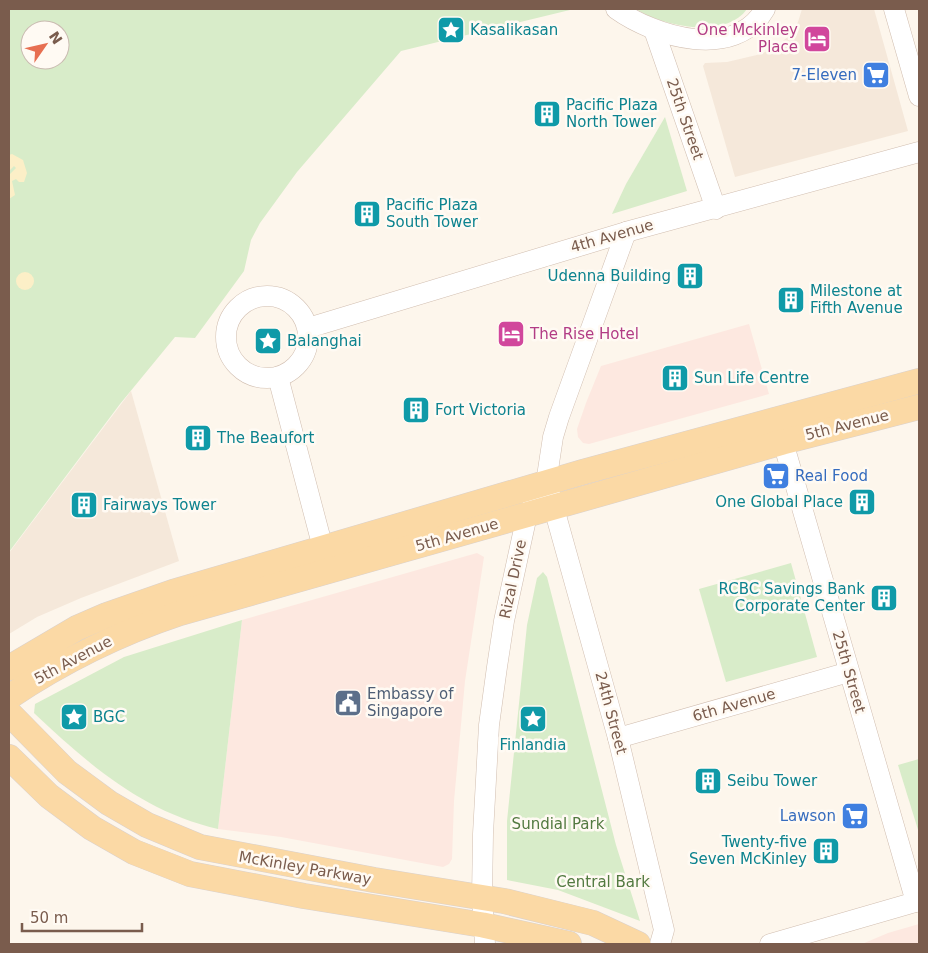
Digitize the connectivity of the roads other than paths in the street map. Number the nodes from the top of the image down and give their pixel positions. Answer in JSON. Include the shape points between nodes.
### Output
{"nodes":[{"id":1,"x":616,"y":9,"type":"edge"},
{"id":2,"x":765,"y":9,"type":"edge"},
{"id":3,"x":894,"y":9,"type":"edge"},
{"id":4,"x":654,"y":30,"type":"junction"},
{"id":5,"x":919,"y":96,"type":"edge"},
{"id":6,"x":919,"y":152,"type":"edge"},
{"id":7,"x":716,"y":209,"type":"junction"},
{"id":8,"x":626,"y":232,"type":"junction"},
{"id":9,"x":308,"y":328,"type":"junction"},
{"id":10,"x":278,"y":377,"type":"junction"},
{"id":11,"x":919,"y":381,"type":"edge"},
{"id":12,"x":919,"y":407,"type":"edge"},
{"id":13,"x":783,"y":442,"type":"junction"},
{"id":14,"x":546,"y":483,"type":"junction"},
{"id":15,"x":554,"y":507,"type":"junction"},
{"id":16,"x":527,"y":515,"type":"junction"},
{"id":17,"x":323,"y":548,"type":"junction"},
{"id":18,"x":9,"y":668,"type":"edge"},
{"id":19,"x":849,"y":672,"type":"junction"},
{"id":20,"x":9,"y":697,"type":"edge"},
{"id":21,"x":9,"y":713,"type":"edge"},
{"id":22,"x":618,"y":738,"type":"junction"},
{"id":23,"x":9,"y":757,"type":"edge"},
{"id":24,"x":482,"y":897,"type":"junction"},
{"id":25,"x":918,"y":902,"type":"edge"},
{"id":26,"x":484,"y":935,"type":"edge"},
{"id":27,"x":569,"y":944,"type":"edge"},
{"id":28,"x":638,"y":944,"type":"edge"},
{"id":29,"x":660,"y":944,"type":"edge"},
{"id":30,"x":770,"y":944,"type":"edge"}],
"edges":[{"from":1,"to":4,"type":"street"},
{"from":2,"to":4,"type":"street","via":[[747,28],[730,36],[692,39]]},
{"from":3,"to":5,"type":"street"},
{"from":4,"to":7,"type":"street","name":"25th Street"},
{"from":6,"to":7,"type":"street","name":"4th Avenue"},
{"from":7,"to":8,"type":"street","name":"4th Avenue"},
{"from":8,"to":9,"type":"street","name":"4th Avenue"},
{"from":8,"to":14,"type":"street","name":"Rizal Drive","via":[[559,417]]},
{"from":9,"to":10,"type":"street","via":[[306,353],[299,364]]},
{"from":9,"to":10,"type":"street","via":[[293,305],[280,298],[253,298],[232,316],[227,328],[227,342],[239,367],[250,375]]},
{"from":10,"to":17,"type":"street"},
{"from":11,"to":14,"type":"main road","name":"5th Avenue"},
{"from":12,"to":13,"type":"main road","name":"5th Avenue"},
{"from":13,"to":15,"type":"main road","name":"5th Avenue"},
{"from":13,"to":19,"type":"street","name":"25th Street"},
{"from":14,"to":15,"type":"street","name":"24th Street"},
{"from":14,"to":16,"type":"street","name":"Rizal Drive"},
{"from":14,"to":17,"type":"main road","name":"5th Avenue"},
{"from":15,"to":16,"type":"main road","name":"5th Avenue"},
{"from":15,"to":22,"type":"street","name":"24th Street"},
{"from":16,"to":20,"type":"main road","name":"5th Avenue","via":[[149,623],[52,668]]},
{"from":16,"to":24,"type":"street","name":"Rizal Drive","via":[[504,621],[489,724]]},
{"from":17,"to":18,"type":"main road","name":"5th Avenue","via":[[107,615],[77,628]]},
{"from":19,"to":22,"type":"street","name":"6th Avenue"},
{"from":19,"to":25,"type":"street","name":"25th Street"},
{"from":21,"to":24,"type":"main road","name":"McKinley Parkway","via":[[67,772],[109,803],[147,825],[200,847]]},
{"from":22,"to":29,"type":"street","name":"24th Street","via":[[664,930]]},
{"from":23,"to":26,"type":"main road","name":"McKinley Parkway","via":[[49,796],[92,828],[134,852],[190,874]]},
{"from":24,"to":26,"type":"street","name":"Rizal Drive"},
{"from":24,"to":28,"type":"main road","name":"McKinley Parkway","via":[[593,923]]},
{"from":25,"to":30,"type":"street"},
{"from":26,"to":27,"type":"main road","name":"McKinley Parkway"}]}
